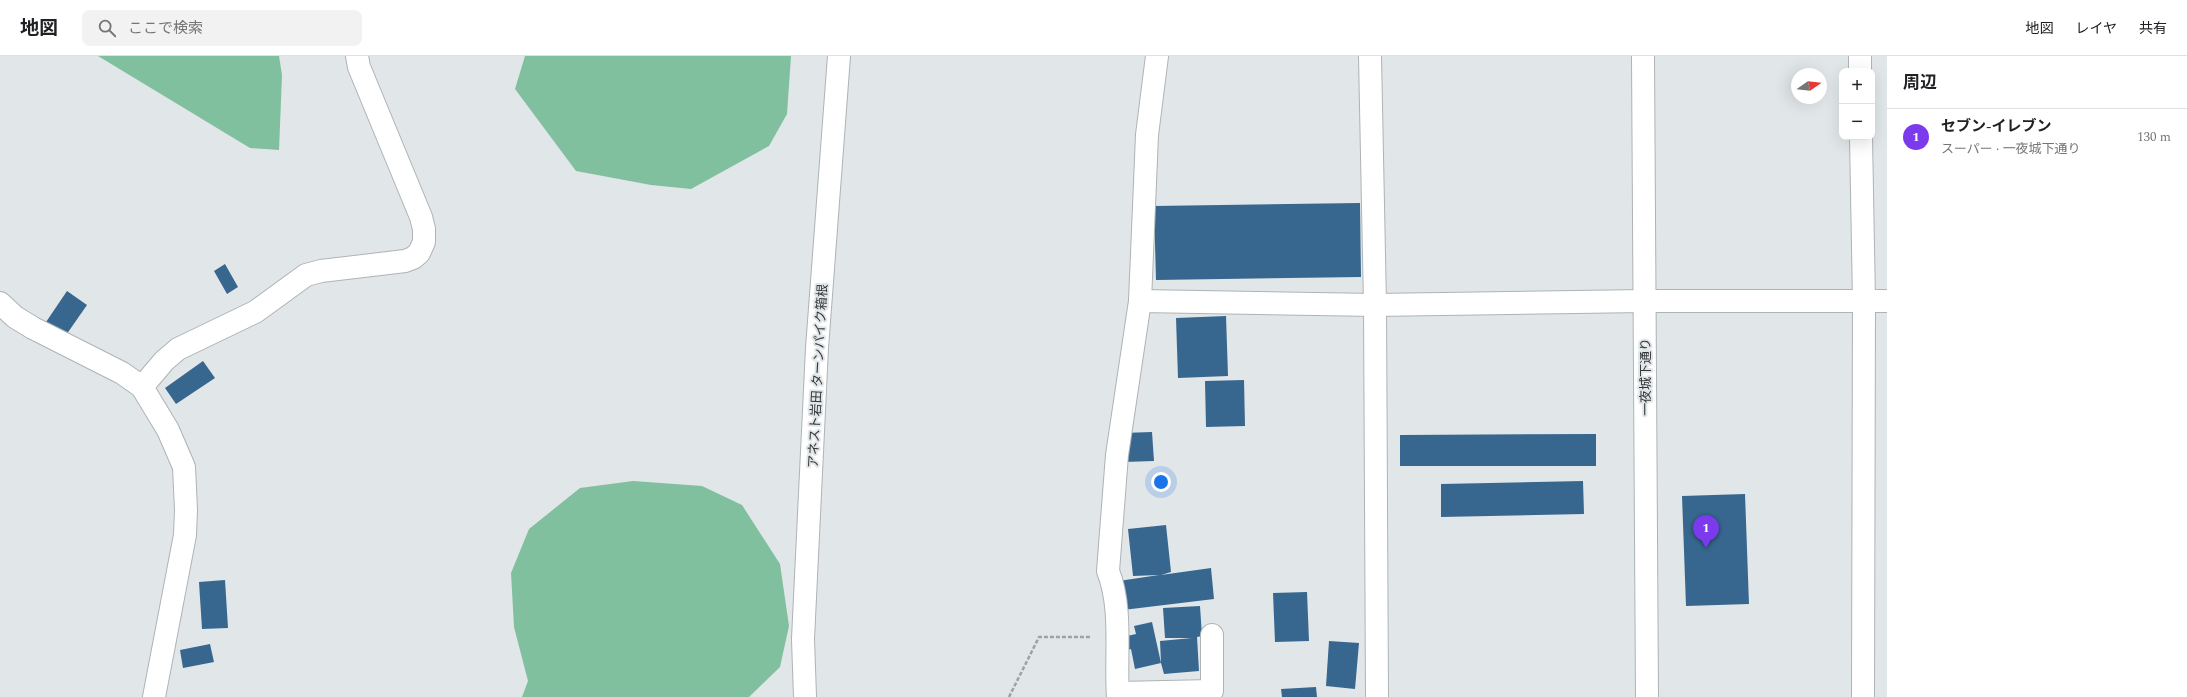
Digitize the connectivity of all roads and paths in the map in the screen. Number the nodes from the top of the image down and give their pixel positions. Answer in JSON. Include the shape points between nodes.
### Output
{"nodes":[{"id":1,"x":358,"y":56,"type":"edge"},
{"id":2,"x":838,"y":56,"type":"edge"},
{"id":3,"x":1157,"y":56,"type":"edge"},
{"id":4,"x":1370,"y":56,"type":"edge"},
{"id":5,"x":1643,"y":56,"type":"edge"},
{"id":6,"x":1860,"y":56,"type":"edge"},
{"id":7,"x":1860,"y":68,"type":"edge"},
{"id":8,"x":1862,"y":140,"type":"edge"},
{"id":9,"x":1140,"y":301,"type":"junction"},
{"id":10,"x":1644,"y":301,"type":"junction"},
{"id":11,"x":1864,"y":301,"type":"junction"},
{"id":12,"x":1887,"y":301,"type":"edge"},
{"id":13,"x":0,"y":303,"type":"edge"},
{"id":14,"x":1375,"y":305,"type":"junction"},
{"id":15,"x":142,"y":387,"type":"junction"},
{"id":16,"x":1212,"y":635,"type":"dead end"},
{"id":17,"x":1118,"y":638,"type":"junction"},
{"id":18,"x":1118,"y":695,"type":"edge"},
{"id":19,"x":154,"y":697,"type":"edge"},
{"id":20,"x":805,"y":697,"type":"edge"},
{"id":21,"x":1009,"y":697,"type":"edge"},
{"id":22,"x":1377,"y":697,"type":"edge"},
{"id":23,"x":1647,"y":697,"type":"edge"},
{"id":24,"x":1863,"y":697,"type":"edge"}],
"edges":[{"from":1,"to":15,"type":"street","via":[[359,67],[421,217],[424,242],[419,253],[405,261],[306,275],[255,312],[178,349]]},
{"from":2,"to":20,"type":"street","name":"アネスト岩田 ターンパイク箱根","via":[[817,348],[803,639]]},
{"from":3,"to":9,"type":"street","via":[[1147,135]]},
{"from":4,"to":14,"type":"street"},
{"from":5,"to":10,"type":"street","name":"一夜城下通り"},
{"from":6,"to":7,"type":"street"},
{"from":8,"to":11,"type":"street"},
{"from":9,"to":14,"type":"street"},
{"from":9,"to":17,"type":"street","via":[[1117,455],[1109,563]]},
{"from":10,"to":11,"type":"street"},
{"from":10,"to":14,"type":"street"},
{"from":10,"to":23,"type":"street","name":"一夜城下通り"},
{"from":11,"to":12,"type":"street"},
{"from":11,"to":24,"type":"street"},
{"from":13,"to":15,"type":"street","via":[[15,317],[33,328],[122,373]]},
{"from":14,"to":22,"type":"street"},
{"from":15,"to":19,"type":"street","via":[[168,430],[184,467],[186,510],[185,535]]},
{"from":16,"to":18,"type":"street","via":[[1212,691]]},
{"from":17,"to":18,"type":"street"},
{"from":17,"to":21,"type":"path","via":[[1039,637]]}]}
